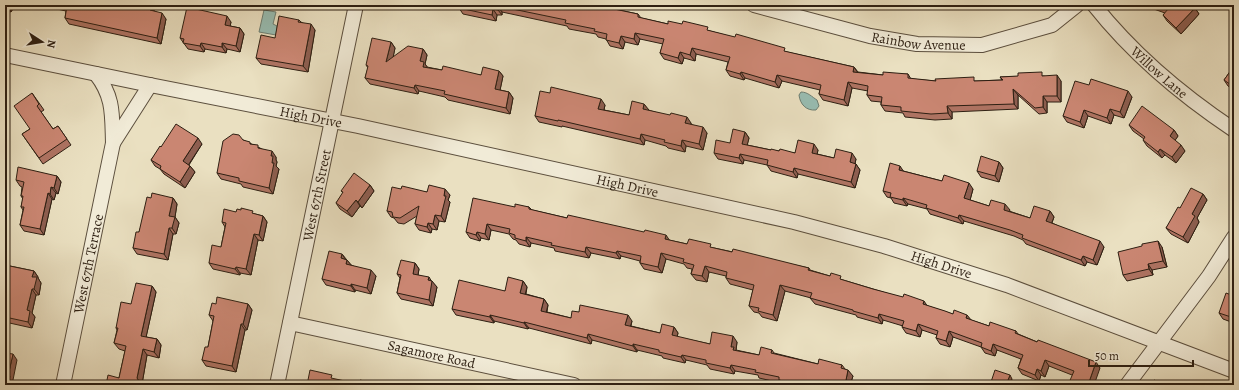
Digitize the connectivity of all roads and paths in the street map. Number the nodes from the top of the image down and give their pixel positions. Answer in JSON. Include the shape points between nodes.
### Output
{"nodes":[{"id":1,"x":356,"y":5,"type":"edge"},
{"id":2,"x":754,"y":5,"type":"edge"},
{"id":3,"x":1077,"y":5,"type":"edge"},
{"id":4,"x":1094,"y":5,"type":"edge"},
{"id":5,"x":5,"y":55,"type":"edge"},
{"id":6,"x":96,"y":74,"type":"junction"},
{"id":7,"x":150,"y":85,"type":"junction"},
{"id":8,"x":331,"y":121,"type":"junction"},
{"id":9,"x":1234,"y":130,"type":"edge"},
{"id":10,"x":113,"y":143,"type":"junction"},
{"id":11,"x":1234,"y":237,"type":"edge"},
{"id":12,"x":290,"y":323,"type":"junction"},
{"id":13,"x":1160,"y":342,"type":"junction"},
{"id":14,"x":1234,"y":371,"type":"edge"},
{"id":15,"x":63,"y":385,"type":"edge"},
{"id":16,"x":277,"y":385,"type":"edge"},
{"id":17,"x":574,"y":385,"type":"edge"},
{"id":18,"x":1127,"y":385,"type":"edge"}],
"edges":[{"from":1,"to":8,"type":"street","name":"West 67th Street"},
{"from":2,"to":3,"type":"street","name":"Rainbow Avenue","via":[[870,36],[917,44],[982,45],[1052,25]]},
{"from":4,"to":9,"type":"street","name":"Willow Lane","via":[[1114,29],[1157,71]]},
{"from":5,"to":6,"type":"street","name":"High Drive"},
{"from":6,"to":7,"type":"street","name":"High Drive"},
{"from":6,"to":10,"type":"street","name":"West 67th Terrace","via":[[104,84],[112,106]]},
{"from":7,"to":8,"type":"street","name":"High Drive"},
{"from":7,"to":10,"type":"street","name":"West 67th Terrace"},
{"from":8,"to":12,"type":"street","name":"West 67th Street"},
{"from":8,"to":13,"type":"street","name":"High Drive","via":[[794,222],[877,244],[1007,285]]},
{"from":10,"to":15,"type":"street","name":"West 67th Terrace"},
{"from":11,"to":13,"type":"street","via":[[1209,276]]},
{"from":12,"to":16,"type":"street","name":"West 67th Street"},
{"from":12,"to":17,"type":"street","name":"Sagamore Road"},
{"from":13,"to":14,"type":"street","name":"High Drive"},
{"from":13,"to":18,"type":"street"}]}
